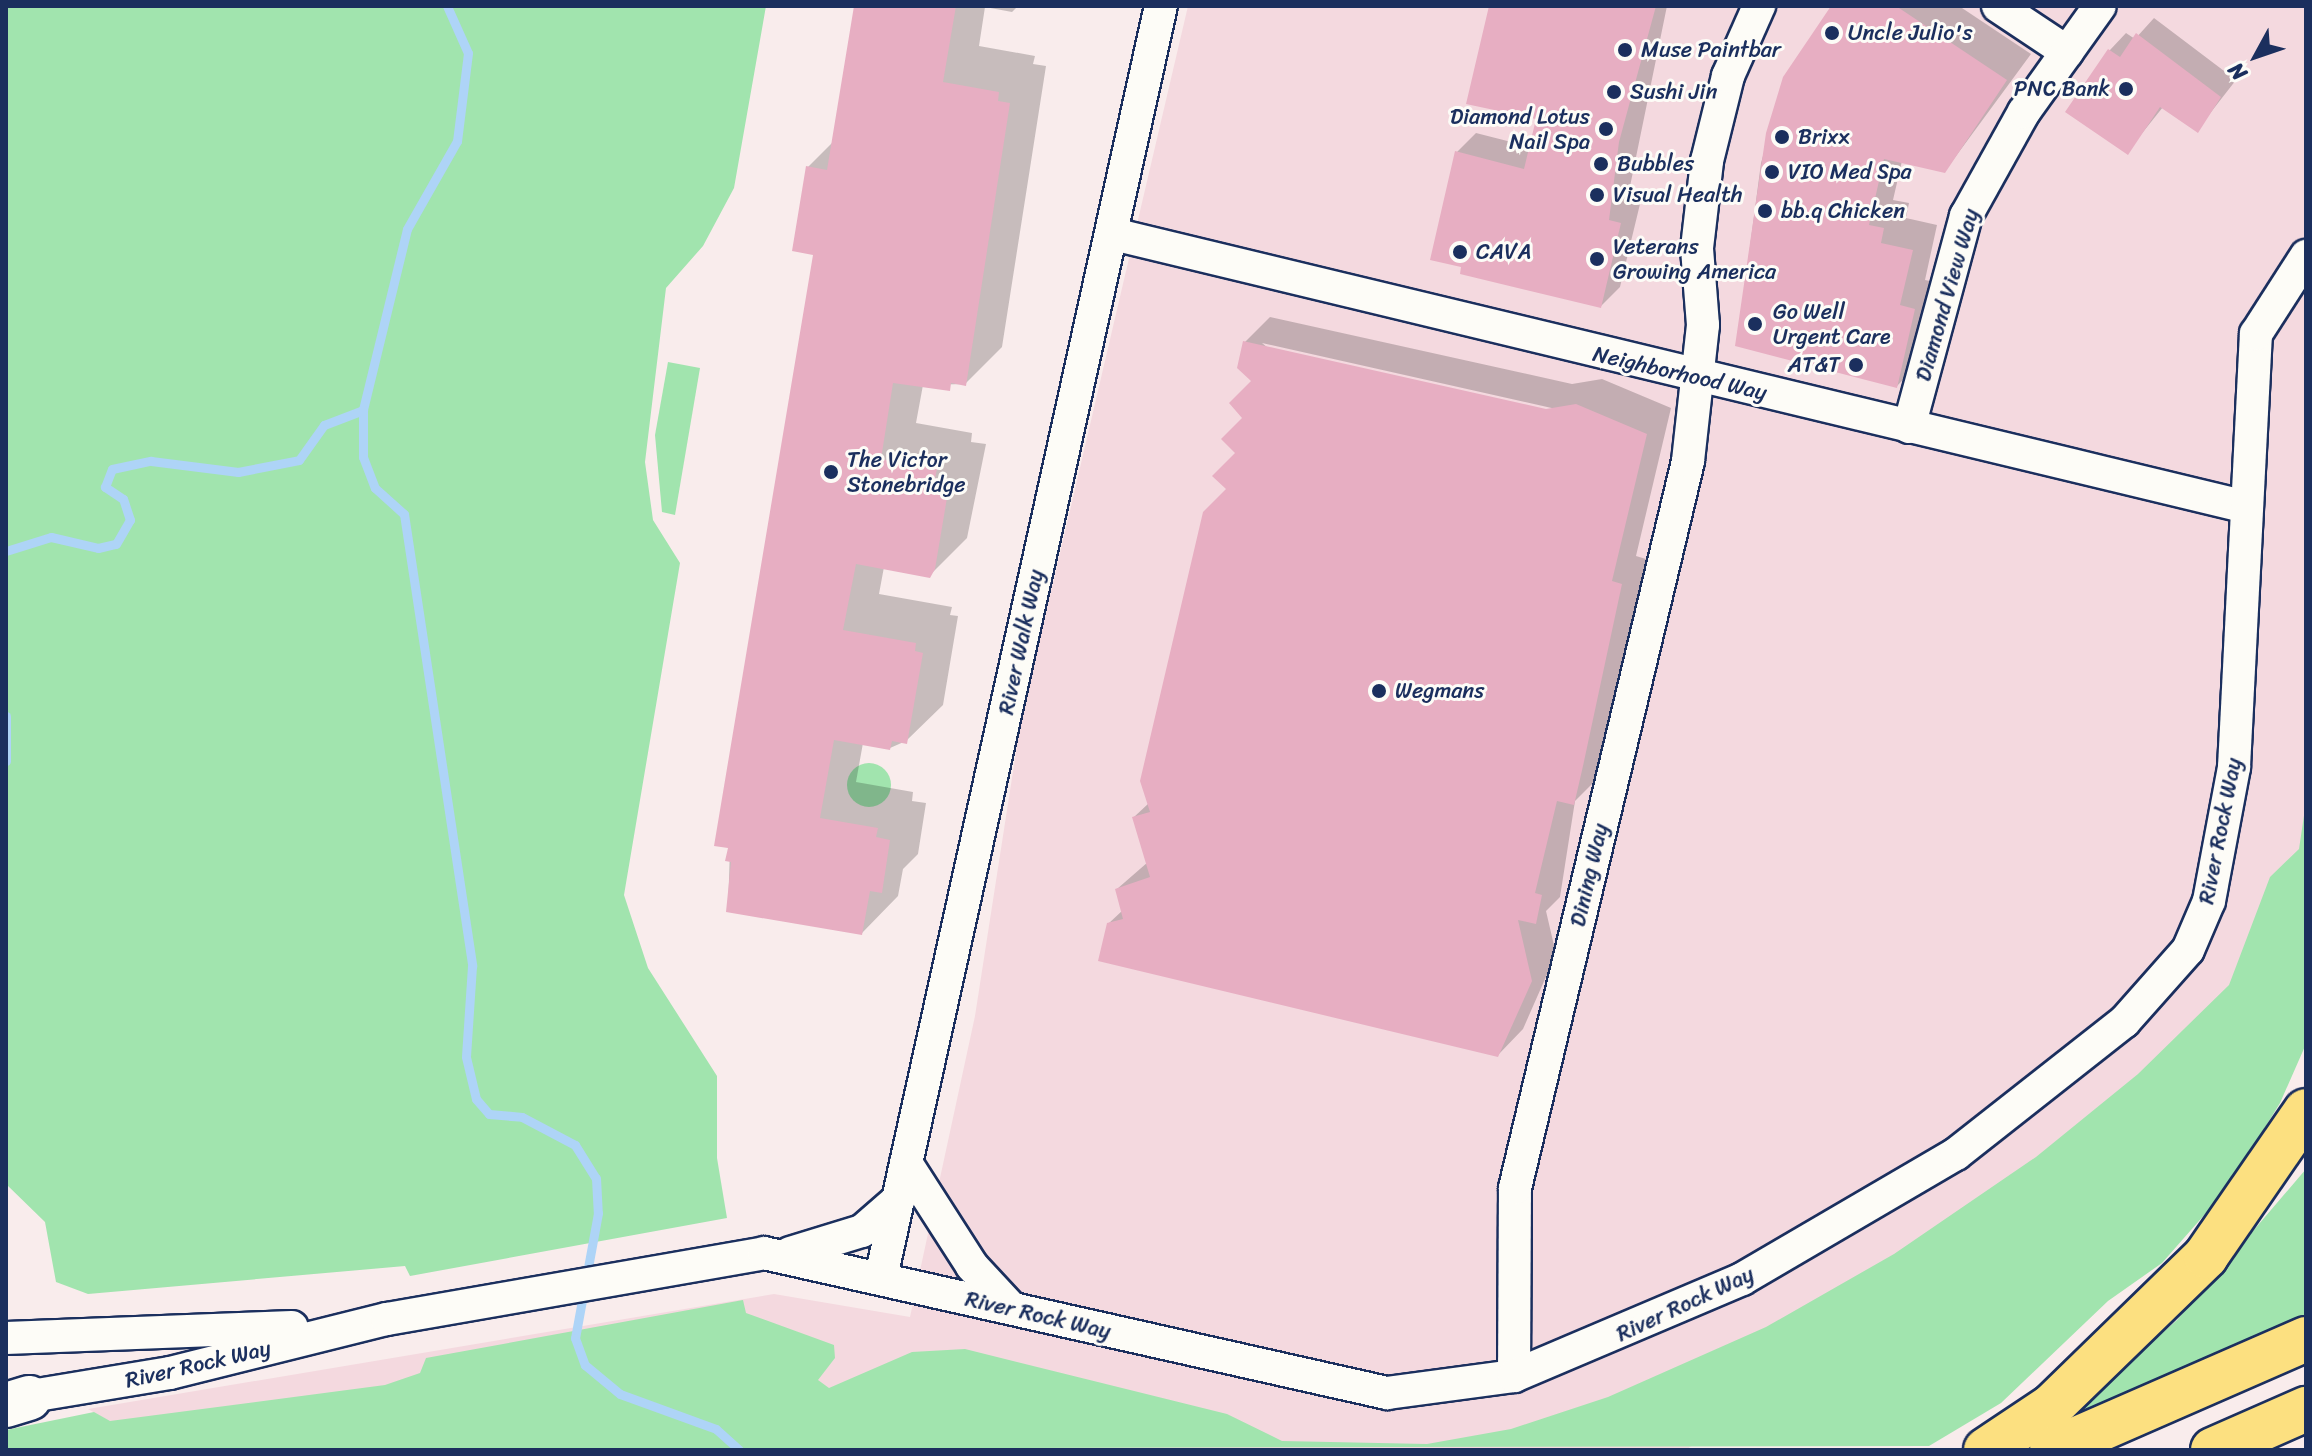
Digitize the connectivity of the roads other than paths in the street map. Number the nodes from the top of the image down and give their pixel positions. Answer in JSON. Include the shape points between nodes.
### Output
{"nodes":[{"id":1,"x":1161,"y":6,"type":"edge"},
{"id":2,"x":1759,"y":6,"type":"edge"},
{"id":3,"x":1998,"y":6,"type":"edge"},
{"id":4,"x":2100,"y":6,"type":"edge"},
{"id":5,"x":2067,"y":52,"type":"junction"},
{"id":6,"x":1113,"y":234,"type":"junction"},
{"id":7,"x":2306,"y":256,"type":"edge"},
{"id":8,"x":1698,"y":377,"type":"junction"},
{"id":9,"x":1909,"y":427,"type":"junction"},
{"id":10,"x":2247,"y":507,"type":"junction"},
{"id":11,"x":2306,"y":1111,"type":"edge"},
{"id":12,"x":906,"y":1163,"type":"junction"},
{"id":13,"x":899,"y":1199,"type":"junction"},
{"id":14,"x":774,"y":1254,"type":"junction"},
{"id":15,"x":881,"y":1277,"type":"junction"},
{"id":16,"x":1011,"y":1308,"type":"junction"},
{"id":17,"x":387,"y":1319,"type":"junction"},
{"id":18,"x":6,"y":1338,"type":"edge"},
{"id":19,"x":2306,"y":1339,"type":"edge"},
{"id":20,"x":1514,"y":1376,"type":"junction"},
{"id":21,"x":14,"y":1401,"type":"edge"},
{"id":22,"x":2306,"y":1409,"type":"edge"},
{"id":23,"x":1986,"y":1450,"type":"edge"},
{"id":24,"x":2052,"y":1450,"type":"edge"},
{"id":25,"x":2213,"y":1450,"type":"edge"}],
"edges":[{"from":1,"to":6,"type":"street","name":"River Walk Way"},
{"from":2,"to":8,"type":"street","name":"Dining Way","via":[[1728,76],[1707,161],[1697,248]]},
{"from":3,"to":5,"type":"street"},
{"from":4,"to":5,"type":"street","name":"Diamond View Way"},
{"from":5,"to":9,"type":"street","name":"Diamond View Way","via":[[1966,216]]},
{"from":6,"to":8,"type":"street","name":"Neighborhood Way"},
{"from":6,"to":12,"type":"street","name":"River Walk Way"},
{"from":7,"to":10,"type":"street","name":"River Rock Way","via":[[2256,334]]},
{"from":8,"to":9,"type":"street","name":"Neighborhood Way"},
{"from":8,"to":20,"type":"street","name":"Dining Way","via":[[1688,461],[1515,1188]]},
{"from":9,"to":10,"type":"street","name":"Neighborhood Way"},
{"from":10,"to":20,"type":"street","name":"River Rock Way","via":[[2238,727],[2219,853],[2200,928],[2156,989],[2043,1089],[1858,1218],[1642,1326]]},
{"from":11,"to":23,"type":"highway","via":[[2206,1256],[2052,1406]]},
{"from":12,"to":13,"type":"street","name":"River Walk Way"},
{"from":12,"to":16,"type":"street","via":[[972,1266]]},
{"from":13,"to":14,"type":"street","via":[[862,1231]]},
{"from":13,"to":15,"type":"street","name":"River Walk Way"},
{"from":14,"to":15,"type":"street","name":"River Rock Way"},
{"from":14,"to":17,"type":"street","name":"River Rock Way"},
{"from":15,"to":16,"type":"street","name":"River Rock Way"},
{"from":16,"to":20,"type":"street","name":"River Rock Way","via":[[1387,1393]]},
{"from":17,"to":18,"type":"street","name":"River Rock Way"},
{"from":17,"to":21,"type":"street","name":"River Rock Way","via":[[170,1373]]},
{"from":19,"to":24,"type":"highway"},
{"from":22,"to":25,"type":"highway"}]}
